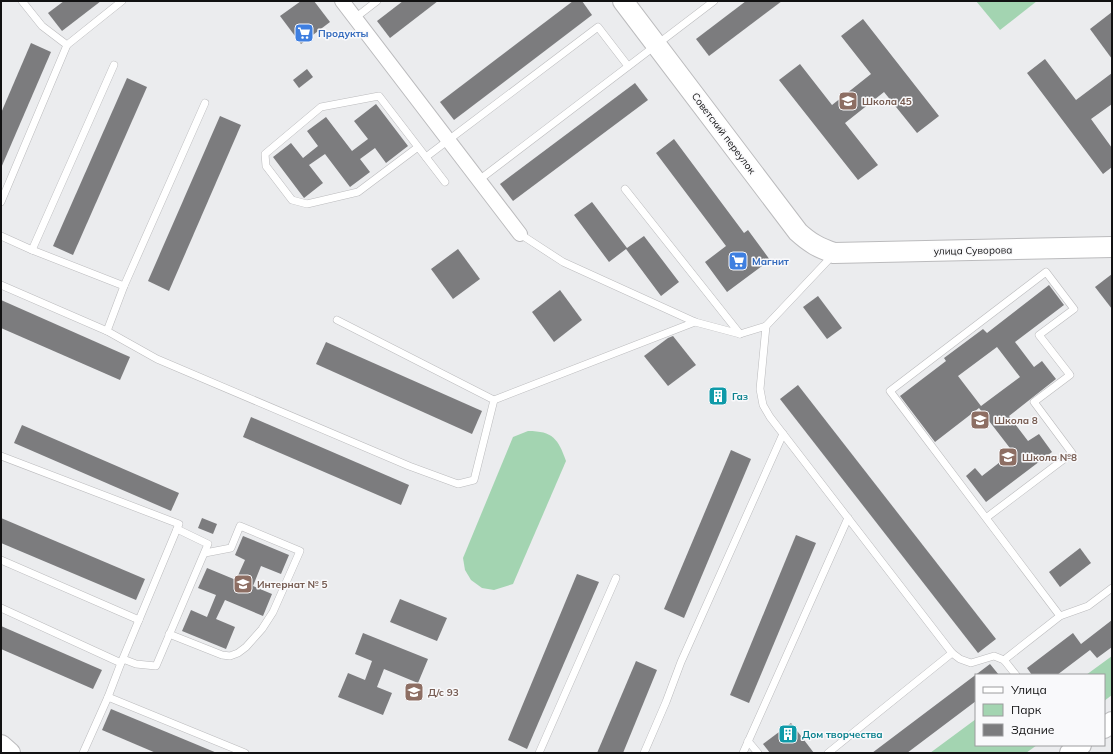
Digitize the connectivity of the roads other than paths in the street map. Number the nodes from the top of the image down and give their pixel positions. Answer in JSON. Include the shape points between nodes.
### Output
{"nodes":[{"id":1,"x":22,"y":1,"type":"edge"},
{"id":2,"x":122,"y":1,"type":"edge"},
{"id":3,"x":342,"y":1,"type":"edge"},
{"id":4,"x":377,"y":1,"type":"edge"},
{"id":5,"x":623,"y":1,"type":"edge"},
{"id":6,"x":712,"y":2,"type":"edge"},
{"id":7,"x":355,"y":18,"type":"junction"},
{"id":8,"x":656,"y":44,"type":"junction"},
{"id":9,"x":66,"y":46,"type":"junction"},
{"id":10,"x":114,"y":65,"type":"dead end"},
{"id":11,"x":628,"y":66,"type":"junction"},
{"id":12,"x":204,"y":103,"type":"dead end"},
{"id":13,"x":448,"y":140,"type":"junction"},
{"id":14,"x":418,"y":146,"type":"junction"},
{"id":15,"x":426,"y":157,"type":"junction"},
{"id":16,"x":479,"y":180,"type":"junction"},
{"id":17,"x":445,"y":182,"type":"dead end"},
{"id":18,"x":625,"y":189,"type":"dead end"},
{"id":19,"x":1,"y":202,"type":"edge"},
{"id":20,"x":520,"y":234,"type":"joint"},
{"id":21,"x":1,"y":236,"type":"edge"},
{"id":22,"x":1112,"y":247,"type":"edge"},
{"id":23,"x":32,"y":250,"type":"junction"},
{"id":24,"x":834,"y":253,"type":"junction"},
{"id":25,"x":1,"y":285,"type":"edge"},
{"id":26,"x":124,"y":286,"type":"junction"},
{"id":27,"x":337,"y":320,"type":"dead end"},
{"id":28,"x":695,"y":322,"type":"junction"},
{"id":29,"x":766,"y":326,"type":"junction"},
{"id":30,"x":107,"y":332,"type":"junction"},
{"id":31,"x":740,"y":334,"type":"junction"},
{"id":32,"x":494,"y":400,"type":"junction"},
{"id":33,"x":783,"y":434,"type":"junction"},
{"id":34,"x":1,"y":456,"type":"edge"},
{"id":35,"x":848,"y":518,"type":"junction"},
{"id":36,"x":986,"y":518,"type":"junction"},
{"id":37,"x":177,"y":529,"type":"junction"},
{"id":38,"x":205,"y":552,"type":"junction"},
{"id":39,"x":1,"y":560,"type":"edge"},
{"id":40,"x":616,"y":578,"type":"dead end"},
{"id":41,"x":1112,"y":588,"type":"edge"},
{"id":42,"x":1,"y":608,"type":"edge"},
{"id":43,"x":1060,"y":616,"type":"junction"},
{"id":44,"x":139,"y":620,"type":"junction"},
{"id":45,"x":169,"y":634,"type":"junction"},
{"id":46,"x":952,"y":654,"type":"junction"},
{"id":47,"x":1004,"y":660,"type":"junction"},
{"id":48,"x":122,"y":661,"type":"junction"},
{"id":49,"x":1015,"y":674,"type":"edge"},
{"id":50,"x":108,"y":697,"type":"junction"},
{"id":51,"x":748,"y":741,"type":"junction"},
{"id":52,"x":1,"y":745,"type":"edge"},
{"id":53,"x":10,"y":753,"type":"edge"},
{"id":54,"x":83,"y":753,"type":"edge"},
{"id":55,"x":245,"y":753,"type":"edge"},
{"id":56,"x":539,"y":753,"type":"edge"},
{"id":57,"x":644,"y":753,"type":"edge"},
{"id":58,"x":742,"y":753,"type":"edge"},
{"id":59,"x":758,"y":753,"type":"edge"},
{"id":60,"x":828,"y":753,"type":"edge"}],
"edges":[{"from":1,"to":9,"type":"lane","via":[[42,26]]},
{"from":2,"to":9,"type":"lane"},
{"from":3,"to":7,"type":"street"},
{"from":4,"to":7,"type":"lane"},
{"from":5,"to":8,"type":"street","name":"Советский переулок"},
{"from":6,"to":8,"type":"lane"},
{"from":7,"to":13,"type":"street"},
{"from":8,"to":11,"type":"lane"},
{"from":8,"to":24,"type":"street","name":"Советский переулок","via":[[798,232],[819,248]]},
{"from":9,"to":19,"type":"lane"},
{"from":10,"to":23,"type":"lane"},
{"from":11,"to":13,"type":"lane","via":[[598,27]]},
{"from":11,"to":16,"type":"lane"},
{"from":12,"to":26,"type":"lane"},
{"from":13,"to":15,"type":"lane"},
{"from":13,"to":16,"type":"street"},
{"from":14,"to":14,"type":"lane","via":[[358,192],[307,204],[292,200],[266,166],[265,154],[321,107],[379,96]]},
{"from":14,"to":15,"type":"lane"},
{"from":15,"to":17,"type":"lane"},
{"from":16,"to":20,"type":"street"},
{"from":18,"to":31,"type":"lane"},
{"from":20,"to":28,"type":"lane","via":[[563,262]]},
{"from":21,"to":23,"type":"lane"},
{"from":22,"to":24,"type":"street","name":"улица Суворова"},
{"from":23,"to":26,"type":"lane"},
{"from":24,"to":29,"type":"lane"},
{"from":25,"to":30,"type":"lane"},
{"from":26,"to":30,"type":"lane"},
{"from":27,"to":32,"type":"lane"},
{"from":28,"to":31,"type":"lane"},
{"from":28,"to":32,"type":"lane"},
{"from":29,"to":31,"type":"lane"},
{"from":29,"to":33,"type":"lane","via":[[760,389],[763,405]]},
{"from":30,"to":32,"type":"lane","via":[[163,362],[409,466],[458,484],[474,480]]},
{"from":33,"to":35,"type":"lane"},
{"from":33,"to":57,"type":"lane","via":[[681,662]]},
{"from":34,"to":37,"type":"lane","via":[[179,524]]},
{"from":35,"to":46,"type":"lane"},
{"from":35,"to":51,"type":"lane"},
{"from":36,"to":36,"type":"lane","via":[[890,391],[1046,272],[1074,309],[1039,335],[1070,375],[1034,402],[1072,453]]},
{"from":36,"to":43,"type":"lane"},
{"from":37,"to":38,"type":"lane","via":[[208,544]]},
{"from":37,"to":44,"type":"lane"},
{"from":38,"to":45,"type":"lane"},
{"from":38,"to":45,"type":"lane","via":[[231,548],[240,526],[300,552],[273,612],[258,633],[238,653],[222,655]]},
{"from":39,"to":44,"type":"lane"},
{"from":40,"to":56,"type":"lane"},
{"from":41,"to":43,"type":"lane","via":[[1088,606]]},
{"from":42,"to":48,"type":"lane"},
{"from":43,"to":47,"type":"lane"},
{"from":44,"to":48,"type":"lane"},
{"from":45,"to":48,"type":"lane","via":[[156,666]]},
{"from":46,"to":47,"type":"lane","via":[[972,663],[994,656]]},
{"from":46,"to":60,"type":"lane"},
{"from":47,"to":49,"type":"lane"},
{"from":48,"to":50,"type":"lane"},
{"from":50,"to":54,"type":"lane"},
{"from":50,"to":55,"type":"lane"},
{"from":51,"to":58,"type":"lane"},
{"from":51,"to":59,"type":"lane"},
{"from":52,"to":53,"type":"street"}]}
